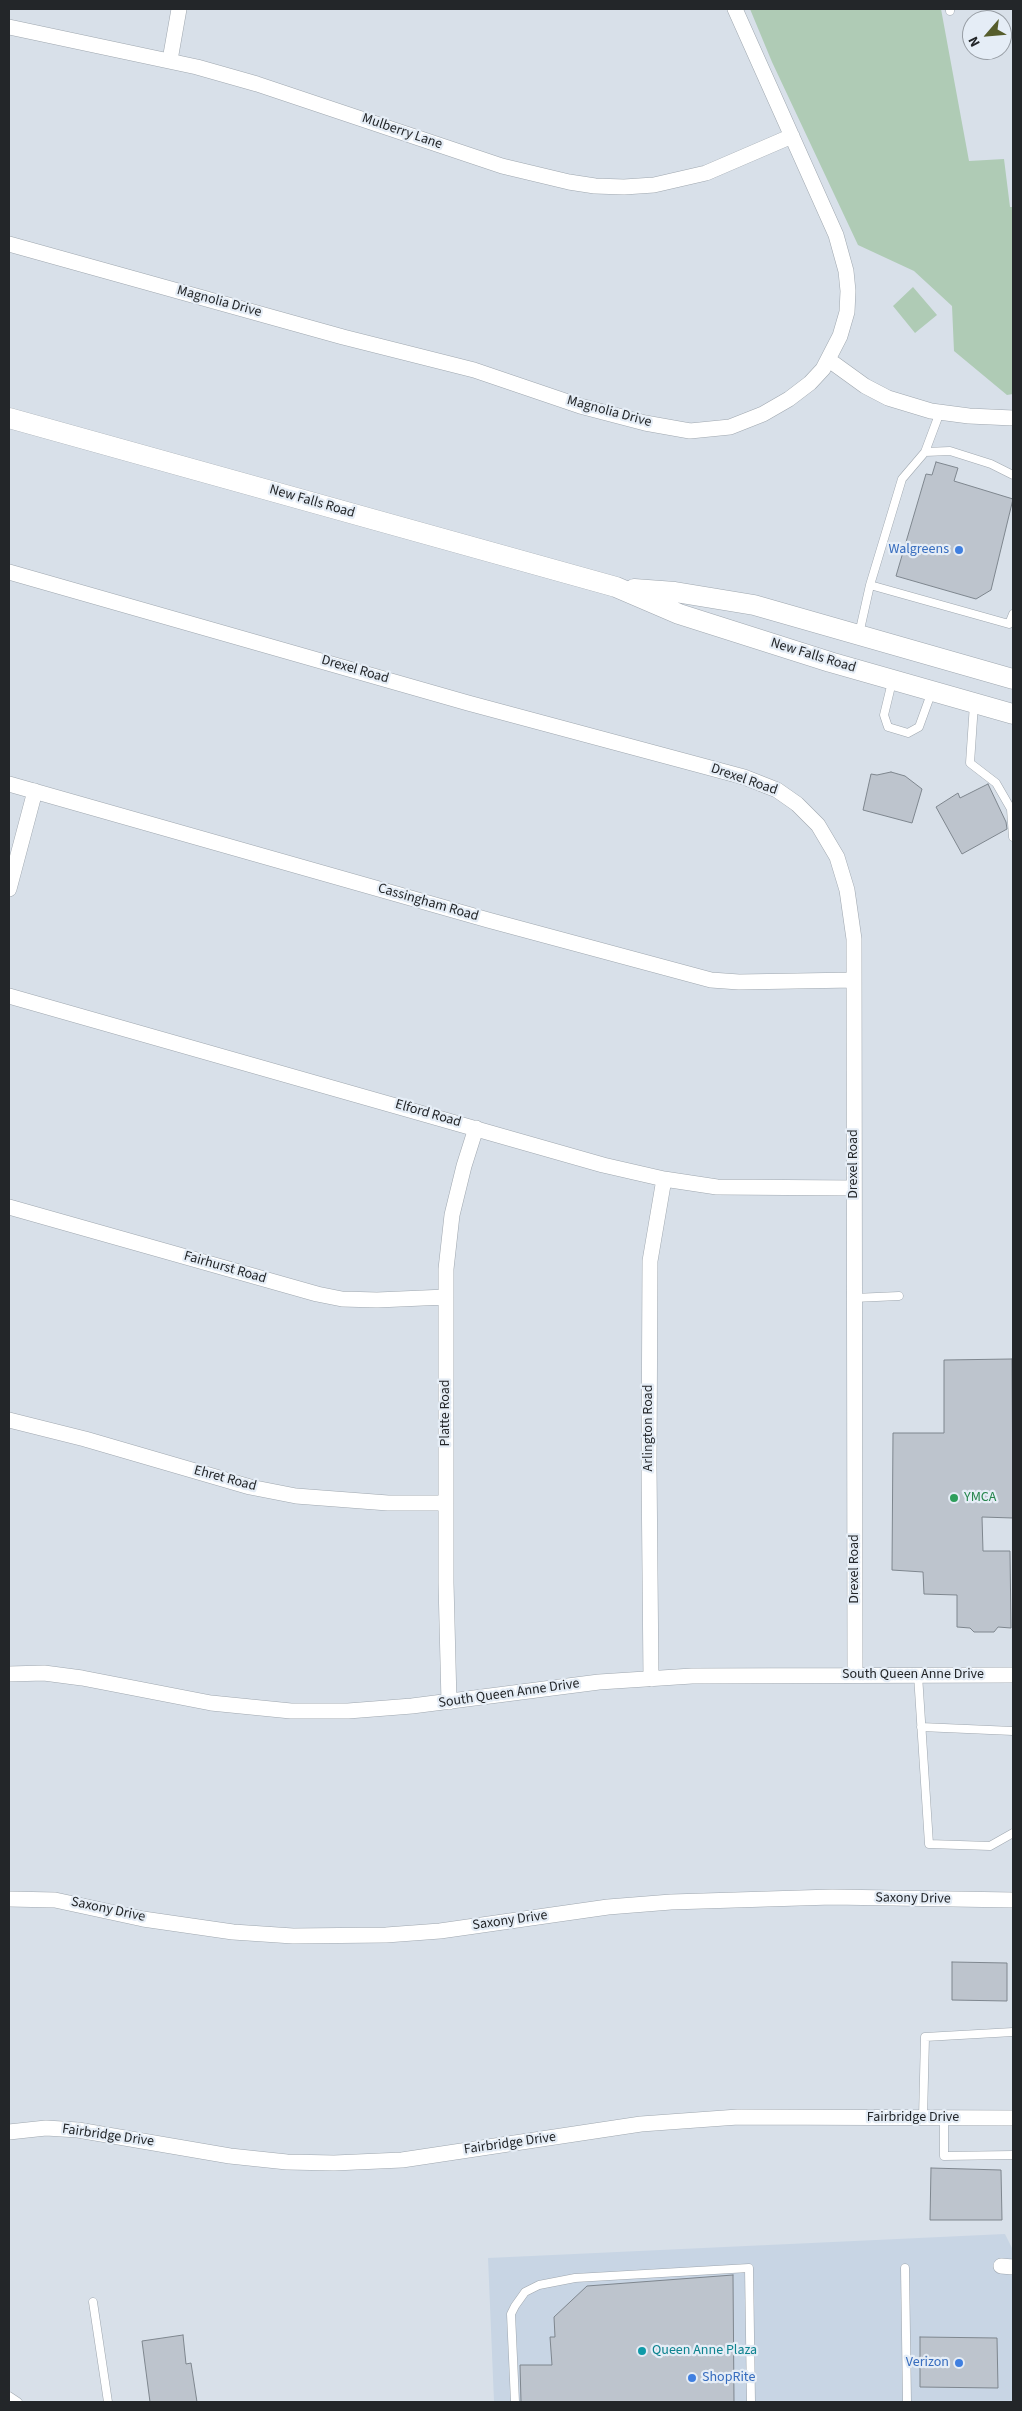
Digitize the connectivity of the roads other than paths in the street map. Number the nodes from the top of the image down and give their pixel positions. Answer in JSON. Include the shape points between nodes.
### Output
{"nodes":[{"id":1,"x":179,"y":9,"type":"edge"},
{"id":2,"x":735,"y":9,"type":"edge"},
{"id":3,"x":9,"y":27,"type":"edge"},
{"id":4,"x":170,"y":60,"type":"junction"},
{"id":5,"x":792,"y":136,"type":"junction"},
{"id":6,"x":9,"y":244,"type":"edge"},
{"id":7,"x":829,"y":360,"type":"junction"},
{"id":8,"x":940,"y":412,"type":"junction"},
{"id":9,"x":9,"y":418,"type":"edge"},
{"id":10,"x":1013,"y":418,"type":"edge"},
{"id":11,"x":925,"y":452,"type":"junction"},
{"id":12,"x":1013,"y":475,"type":"edge"},
{"id":13,"x":9,"y":572,"type":"edge"},
{"id":14,"x":870,"y":585,"type":"junction"},
{"id":15,"x":616,"y":587,"type":"junction"},
{"id":16,"x":1013,"y":614,"type":"edge"},
{"id":17,"x":858,"y":636,"type":"junction"},
{"id":18,"x":1013,"y":679,"type":"edge"},
{"id":19,"x":892,"y":680,"type":"junction"},
{"id":20,"x":932,"y":691,"type":"junction"},
{"id":21,"x":974,"y":703,"type":"junction"},
{"id":22,"x":1013,"y":714,"type":"edge"},
{"id":23,"x":9,"y":784,"type":"edge"},
{"id":24,"x":35,"y":791,"type":"junction"},
{"id":25,"x":1013,"y":837,"type":"edge"},
{"id":26,"x":9,"y":889,"type":"edge"},
{"id":27,"x":854,"y":980,"type":"junction"},
{"id":28,"x":9,"y":996,"type":"edge"},
{"id":29,"x":476,"y":1128,"type":"junction"},
{"id":30,"x":664,"y":1178,"type":"junction"},
{"id":31,"x":854,"y":1188,"type":"junction"},
{"id":32,"x":9,"y":1208,"type":"edge"},
{"id":33,"x":899,"y":1296,"type":"dead end"},
{"id":34,"x":446,"y":1297,"type":"junction"},
{"id":35,"x":854,"y":1298,"type":"junction"},
{"id":36,"x":9,"y":1420,"type":"edge"},
{"id":37,"x":446,"y":1503,"type":"junction"},
{"id":38,"x":9,"y":1674,"type":"edge"},
{"id":39,"x":856,"y":1674,"type":"junction"},
{"id":40,"x":918,"y":1675,"type":"junction"},
{"id":41,"x":1013,"y":1675,"type":"edge"},
{"id":42,"x":651,"y":1679,"type":"junction"},
{"id":43,"x":449,"y":1702,"type":"junction"},
{"id":44,"x":921,"y":1727,"type":"junction"},
{"id":45,"x":1013,"y":1731,"type":"edge"},
{"id":46,"x":1013,"y":1833,"type":"edge"},
{"id":47,"x":9,"y":1899,"type":"edge"},
{"id":48,"x":1013,"y":1900,"type":"edge"},
{"id":49,"x":1013,"y":2032,"type":"edge"},
{"id":50,"x":923,"y":2118,"type":"junction"},
{"id":51,"x":944,"y":2118,"type":"junction"},
{"id":52,"x":1013,"y":2118,"type":"edge"},
{"id":53,"x":9,"y":2132,"type":"edge"},
{"id":54,"x":1013,"y":2155,"type":"edge"},
{"id":55,"x":905,"y":2268,"type":"dead end"},
{"id":56,"x":94,"y":2302,"type":"dead end"},
{"id":57,"x":9,"y":2396,"type":"edge"},
{"id":58,"x":18,"y":2402,"type":"edge"},
{"id":59,"x":108,"y":2402,"type":"edge"},
{"id":60,"x":515,"y":2402,"type":"edge"},
{"id":61,"x":751,"y":2402,"type":"edge"},
{"id":62,"x":907,"y":2402,"type":"edge"}],
"edges":[{"from":1,"to":4,"type":"street"},
{"from":2,"to":5,"type":"street","name":"Magnolia Drive"},
{"from":3,"to":4,"type":"street","name":"Mulberry Lane"},
{"from":4,"to":5,"type":"street","name":"Mulberry Lane","via":[[257,84],[502,166],[595,186],[654,184],[706,174]]},
{"from":5,"to":7,"type":"street","name":"Magnolia Drive","via":[[836,235],[846,271],[847,312]]},
{"from":6,"to":7,"type":"street","name":"Magnolia Drive","via":[[474,370],[645,424],[690,430],[730,427],[763,414],[810,384]]},
{"from":7,"to":8,"type":"street","via":[[888,398]]},
{"from":8,"to":10,"type":"street"},
{"from":8,"to":11,"type":"lane"},
{"from":9,"to":15,"type":"main road","name":"New Falls Road"},
{"from":11,"to":12,"type":"lane","via":[[950,451]]},
{"from":11,"to":14,"type":"lane","via":[[902,479]]},
{"from":13,"to":27,"type":"street","name":"Drexel Road","via":[[468,703],[744,777],[777,790],[818,825],[836,858],[852,917]]},
{"from":14,"to":16,"type":"lane","via":[[1009,624]]},
{"from":14,"to":17,"type":"lane"},
{"from":15,"to":17,"type":"main road","name":"New Falls Road","via":[[675,592],[754,605]]},
{"from":15,"to":19,"type":"main road","name":"New Falls Road","via":[[679,614]]},
{"from":17,"to":18,"type":"main road","name":"New Falls Road"},
{"from":19,"to":20,"type":"main road","name":"New Falls Road"},
{"from":19,"to":20,"type":"lane","via":[[884,715],[888,727],[908,733],[919,727]]},
{"from":20,"to":21,"type":"main road","name":"New Falls Road"},
{"from":21,"to":22,"type":"main road","name":"New Falls Road"},
{"from":21,"to":25,"type":"lane","via":[[970,763],[996,783],[1011,809]]},
{"from":23,"to":24,"type":"street","name":"Cassingham Road"},
{"from":24,"to":26,"type":"street"},
{"from":24,"to":27,"type":"street","name":"Cassingham Road","via":[[712,980]]},
{"from":27,"to":31,"type":"street","name":"Drexel Road"},
{"from":28,"to":29,"type":"street","name":"Elford Road"},
{"from":29,"to":30,"type":"street","name":"Elford Road"},
{"from":29,"to":34,"type":"street","name":"Platte Road","via":[[452,1216]]},
{"from":30,"to":31,"type":"street","name":"Elford Road","via":[[717,1187]]},
{"from":30,"to":42,"type":"street","name":"Arlington Road","via":[[650,1261]]},
{"from":31,"to":35,"type":"street","name":"Drexel Road"},
{"from":32,"to":34,"type":"street","name":"Fairhurst Road","via":[[316,1294],[377,1300]]},
{"from":33,"to":35,"type":"lane"},
{"from":34,"to":37,"type":"street","name":"Platte Road"},
{"from":35,"to":39,"type":"street","name":"Drexel Road"},
{"from":36,"to":37,"type":"street","name":"Ehret Road","via":[[250,1487],[296,1496],[388,1503]]},
{"from":37,"to":43,"type":"street","name":"Platte Road"},
{"from":38,"to":43,"type":"street","name":"South Queen Anne Drive","via":[[44,1673],[82,1678],[211,1703],[274,1710],[348,1711]]},
{"from":39,"to":40,"type":"street","name":"South Queen Anne Drive"},
{"from":39,"to":42,"type":"street","name":"South Queen Anne Drive"},
{"from":40,"to":41,"type":"street","name":"South Queen Anne Drive"},
{"from":40,"to":44,"type":"lane"},
{"from":42,"to":43,"type":"street","name":"South Queen Anne Drive","via":[[599,1682]]},
{"from":44,"to":45,"type":"lane"},
{"from":44,"to":46,"type":"lane","via":[[929,1844],[990,1846]]},
{"from":47,"to":48,"type":"street","name":"Saxony Drive","via":[[55,1900],[152,1920],[233,1932],[293,1936],[440,1931],[608,1907],[671,1902],[832,1898]]},
{"from":49,"to":50,"type":"lane","via":[[925,2037]]},
{"from":50,"to":51,"type":"street","name":"Fairbridge Drive"},
{"from":50,"to":53,"type":"street","name":"Fairbridge Drive","via":[[738,2118],[641,2124],[402,2160],[334,2163],[230,2156],[78,2130],[46,2128]]},
{"from":51,"to":52,"type":"street","name":"Fairbridge Drive"},
{"from":51,"to":54,"type":"lane","via":[[944,2156]]},
{"from":55,"to":62,"type":"lane"},
{"from":56,"to":59,"type":"lane"},
{"from":57,"to":58,"type":"lane"},
{"from":60,"to":61,"type":"lane","via":[[511,2314],[525,2292],[539,2285],[575,2278],[749,2268]]}]}
